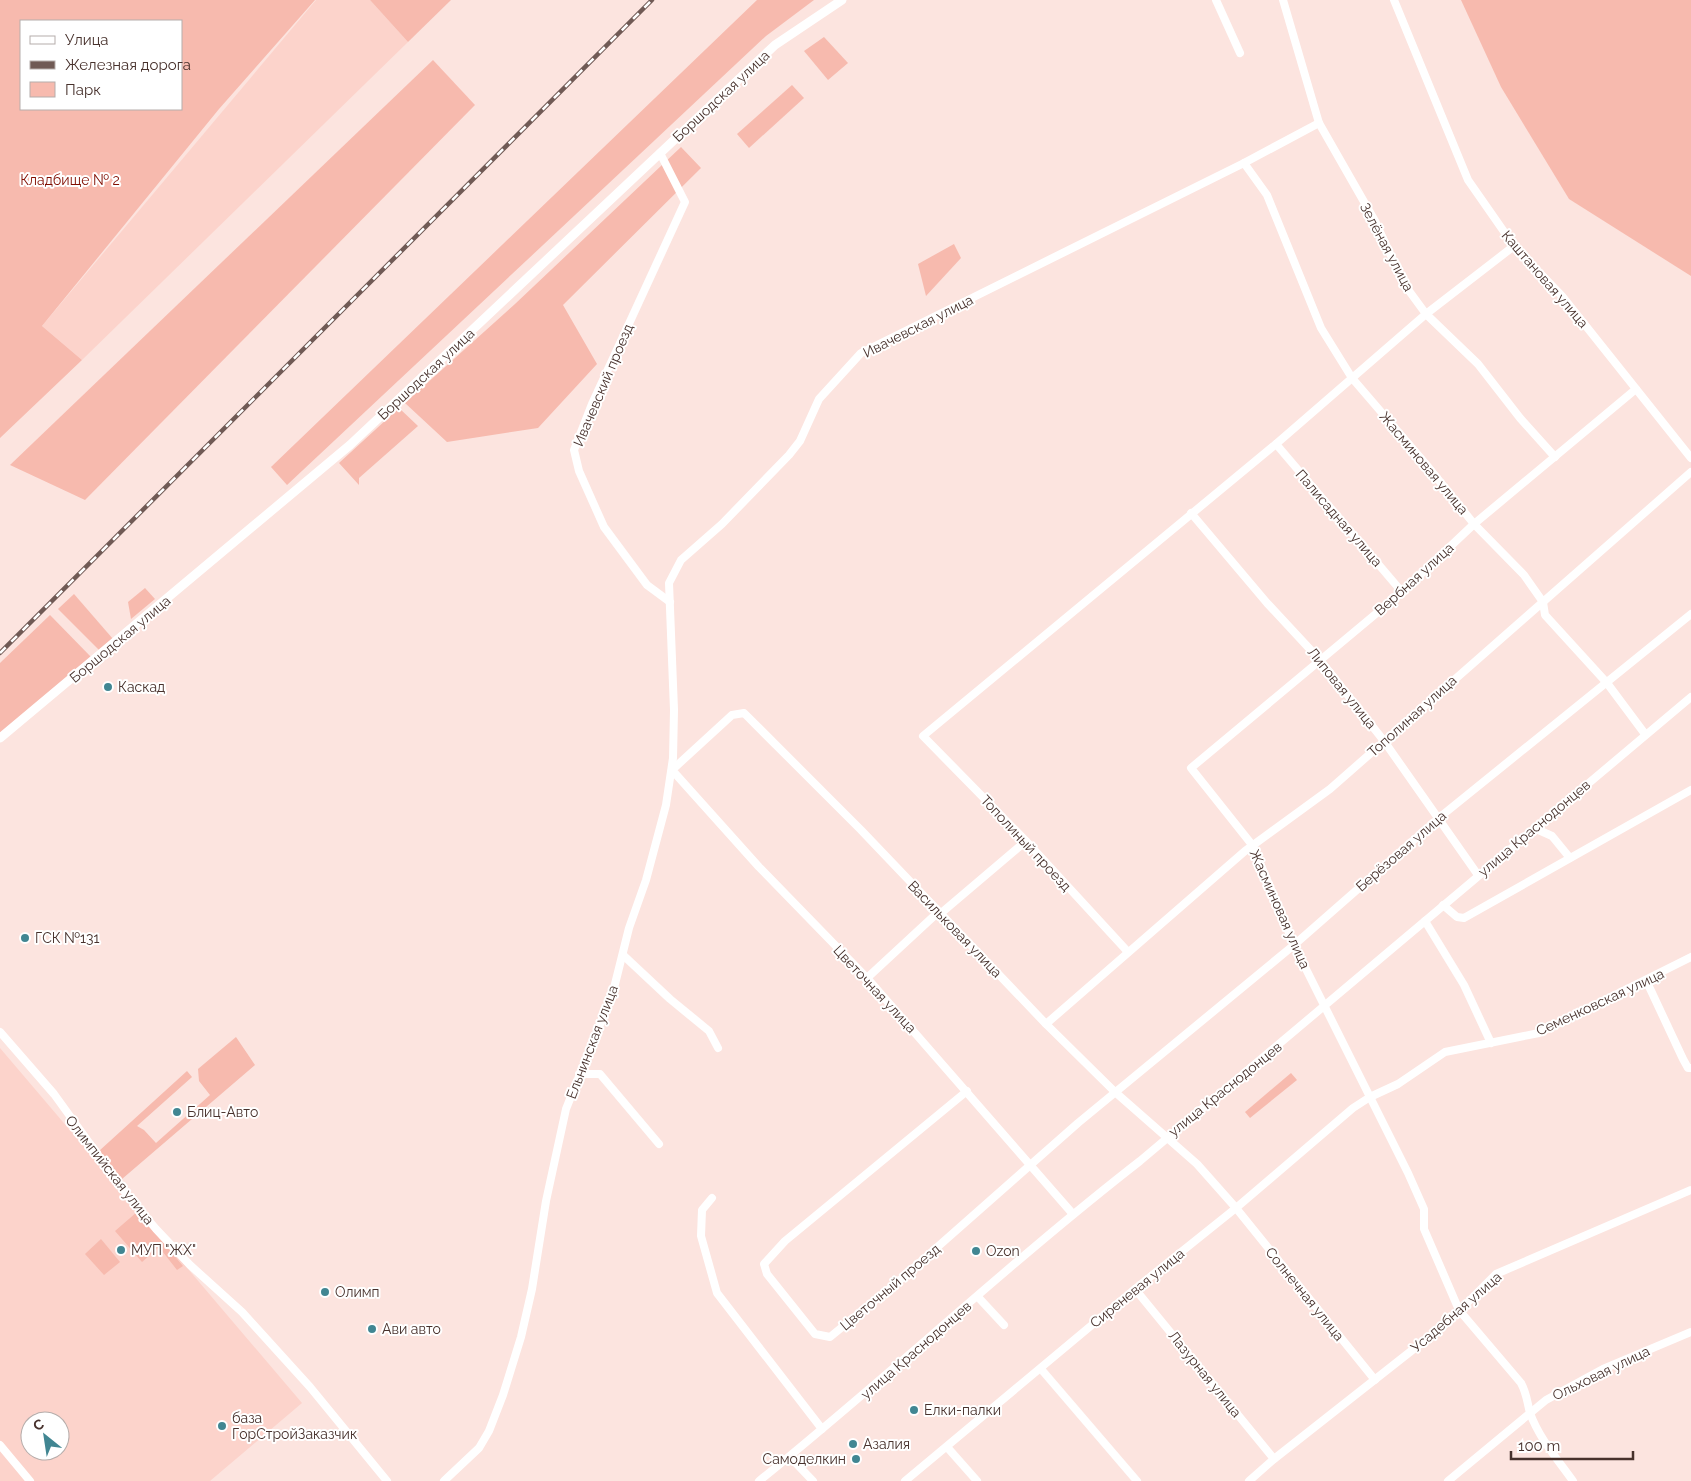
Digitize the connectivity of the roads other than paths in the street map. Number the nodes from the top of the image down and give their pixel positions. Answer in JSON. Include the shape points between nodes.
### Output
{"nodes":[{"id":1,"x":842,"y":0,"type":"edge"},
{"id":2,"x":1216,"y":0,"type":"edge"},
{"id":3,"x":1283,"y":0,"type":"edge"},
{"id":4,"x":1394,"y":0,"type":"edge"},
{"id":5,"x":1240,"y":53,"type":"dead end"},
{"id":6,"x":1319,"y":123,"type":"junction"},
{"id":7,"x":660,"y":154,"type":"junction"},
{"id":8,"x":1244,"y":163,"type":"junction"},
{"id":9,"x":1514,"y":246,"type":"junction"},
{"id":10,"x":1426,"y":314,"type":"junction"},
{"id":11,"x":1352,"y":378,"type":"junction"},
{"id":12,"x":1636,"y":389,"type":"junction"},
{"id":13,"x":1276,"y":444,"type":"junction"},
{"id":14,"x":1555,"y":457,"type":"junction"},
{"id":15,"x":1691,"y":458,"type":"edge"},
{"id":16,"x":1691,"y":472,"type":"edge"},
{"id":17,"x":1191,"y":513,"type":"junction"},
{"id":18,"x":1474,"y":524,"type":"junction"},
{"id":19,"x":669,"y":583,"type":"joint"},
{"id":20,"x":1402,"y":592,"type":"junction"},
{"id":21,"x":670,"y":602,"type":"junction"},
{"id":22,"x":1543,"y":602,"type":"junction"},
{"id":23,"x":1691,"y":614,"type":"edge"},
{"id":24,"x":1320,"y":660,"type":"junction"},
{"id":25,"x":1607,"y":683,"type":"junction"},
{"id":26,"x":1691,"y":697,"type":"edge"},
{"id":27,"x":1645,"y":734,"type":"junction"},
{"id":28,"x":0,"y":738,"type":"edge"},
{"id":29,"x":1384,"y":740,"type":"junction"},
{"id":30,"x":1191,"y":768,"type":"joint"},
{"id":31,"x":672,"y":770,"type":"junction"},
{"id":32,"x":1691,"y":790,"type":"edge"},
{"id":33,"x":1440,"y":817,"type":"junction"},
{"id":34,"x":1534,"y":828,"type":"junction"},
{"id":35,"x":1026,"y":841,"type":"junction"},
{"id":36,"x":1253,"y":846,"type":"junction"},
{"id":37,"x":1570,"y":858,"type":"junction"},
{"id":38,"x":1478,"y":875,"type":"junction"},
{"id":39,"x":1444,"y":905,"type":"junction"},
{"id":40,"x":940,"y":914,"type":"junction"},
{"id":41,"x":1425,"y":921,"type":"junction"},
{"id":42,"x":1294,"y":945,"type":"junction"},
{"id":43,"x":1128,"y":952,"type":"junction"},
{"id":44,"x":623,"y":955,"type":"junction"},
{"id":45,"x":1691,"y":957,"type":"edge"},
{"id":46,"x":867,"y":978,"type":"junction"},
{"id":47,"x":1646,"y":980,"type":"junction"},
{"id":48,"x":1324,"y":1007,"type":"junction"},
{"id":49,"x":1046,"y":1024,"type":"junction"},
{"id":50,"x":0,"y":1032,"type":"edge"},
{"id":51,"x":1491,"y":1043,"type":"junction"},
{"id":52,"x":718,"y":1048,"type":"dead end"},
{"id":53,"x":1691,"y":1068,"type":"edge"},
{"id":54,"x":579,"y":1074,"type":"junction"},
{"id":55,"x":967,"y":1091,"type":"junction"},
{"id":56,"x":1115,"y":1092,"type":"junction"},
{"id":57,"x":1370,"y":1097,"type":"junction"},
{"id":58,"x":1167,"y":1136,"type":"junction"},
{"id":59,"x":659,"y":1144,"type":"dead end"},
{"id":60,"x":1030,"y":1164,"type":"junction"},
{"id":61,"x":1691,"y":1190,"type":"edge"},
{"id":62,"x":712,"y":1198,"type":"dead end"},
{"id":63,"x":1236,"y":1208,"type":"junction"},
{"id":64,"x":1072,"y":1213,"type":"junction"},
{"id":65,"x":1135,"y":1289,"type":"junction"},
{"id":66,"x":978,"y":1297,"type":"junction"},
{"id":67,"x":1459,"y":1310,"type":"junction"},
{"id":68,"x":1004,"y":1325,"type":"dead end"},
{"id":69,"x":1691,"y":1332,"type":"edge"},
{"id":70,"x":1041,"y":1369,"type":"junction"},
{"id":71,"x":1375,"y":1380,"type":"junction"},
{"id":72,"x":1530,"y":1412,"type":"junction"},
{"id":73,"x":822,"y":1429,"type":"junction"},
{"id":74,"x":0,"y":1445,"type":"edge"},
{"id":75,"x":947,"y":1447,"type":"junction"},
{"id":76,"x":790,"y":1457,"type":"junction"},
{"id":77,"x":1274,"y":1459,"type":"junction"},
{"id":78,"x":30,"y":1481,"type":"edge"},
{"id":79,"x":387,"y":1481,"type":"edge"},
{"id":80,"x":444,"y":1481,"type":"edge"},
{"id":81,"x":759,"y":1481,"type":"edge"},
{"id":82,"x":813,"y":1481,"type":"edge"},
{"id":83,"x":905,"y":1481,"type":"edge"},
{"id":84,"x":977,"y":1481,"type":"edge"},
{"id":85,"x":1137,"y":1481,"type":"edge"},
{"id":86,"x":1249,"y":1481,"type":"edge"},
{"id":87,"x":1448,"y":1481,"type":"edge"},
{"id":88,"x":1573,"y":1481,"type":"edge"}],
"edges":[{"from":1,"to":7,"type":"street","name":"Боршодская улица","via":[[775,45]]},
{"from":2,"to":5,"type":"street"},
{"from":3,"to":6,"type":"street","name":"Зелёная улица"},
{"from":4,"to":9,"type":"street","name":"Каштановая улица","via":[[1468,180]]},
{"from":6,"to":8,"type":"street","name":"Ивачевская улица"},
{"from":6,"to":10,"type":"street","name":"Зелёная улица","via":[[1374,221],[1404,284]]},
{"from":7,"to":21,"type":"street","name":"Ивачевский проезд","via":[[685,202],[574,450],[579,471],[604,527],[647,585]]},
{"from":7,"to":28,"type":"street","name":"Боршодская улица","via":[[350,444]]},
{"from":8,"to":11,"type":"street","name":"Жасминовая улица","via":[[1267,195],[1321,328]]},
{"from":8,"to":19,"type":"street","name":"Ивачевская улица","via":[[861,353],[819,399],[800,441],[789,455],[722,524],[681,560]]},
{"from":9,"to":10,"type":"street"},
{"from":9,"to":12,"type":"street","name":"Каштановая улица","via":[[1562,296]]},
{"from":10,"to":11,"type":"street"},
{"from":10,"to":14,"type":"street","name":"Зелёная улица","via":[[1478,364]]},
{"from":11,"to":13,"type":"street"},
{"from":11,"to":18,"type":"street","name":"Жасминовая улица"},
{"from":12,"to":14,"type":"street","name":"Вербная улица"},
{"from":12,"to":15,"type":"street","name":"Каштановая улица"},
{"from":13,"to":17,"type":"street"},
{"from":13,"to":20,"type":"street","name":"Палисадная улица"},
{"from":14,"to":18,"type":"street","name":"Вербная улица"},
{"from":16,"to":22,"type":"street","name":"Тополиная улица"},
{"from":17,"to":24,"type":"street","name":"Липовая улица"},
{"from":17,"to":35,"type":"street","name":"Тополиный проезд","via":[[923,736]]},
{"from":18,"to":20,"type":"street","name":"Вербная улица"},
{"from":18,"to":22,"type":"street","name":"Жасминовая улица","via":[[1524,575]]},
{"from":19,"to":21,"type":"street","name":"Ельнинская улица"},
{"from":20,"to":24,"type":"street","name":"Вербная улица"},
{"from":21,"to":31,"type":"street","name":"Ельнинская улица","via":[[674,710]]},
{"from":22,"to":25,"type":"street","name":"Жасминовая улица","via":[[1545,615]]},
{"from":22,"to":29,"type":"street","name":"Тополиная улица"},
{"from":23,"to":25,"type":"street","name":"Берёзовая улица"},
{"from":24,"to":29,"type":"street","name":"Липовая улица"},
{"from":24,"to":30,"type":"street","name":"Вербная улица"},
{"from":25,"to":27,"type":"street","name":"Жасминовая улица"},
{"from":25,"to":33,"type":"street","name":"Берёзовая улица"},
{"from":26,"to":27,"type":"street","name":"улица Краснодонцев"},
{"from":27,"to":34,"type":"street","name":"улица Краснодонцев"},
{"from":29,"to":33,"type":"street","name":"Липовая улица"},
{"from":29,"to":36,"type":"street","name":"Тополиная улица","via":[[1330,789]]},
{"from":30,"to":36,"type":"street","name":"Жасминовая улица"},
{"from":31,"to":40,"type":"street","name":"Васильковая улица","via":[[732,714],[744,713]]},
{"from":31,"to":44,"type":"street","name":"Ельнинская улица","via":[[666,805]]},
{"from":31,"to":46,"type":"street","name":"Цветочная улица","via":[[759,867]]},
{"from":32,"to":37,"type":"street"},
{"from":33,"to":38,"type":"street","name":"Липовая улица"},
{"from":33,"to":42,"type":"street","name":"Берёзовая улица"},
{"from":34,"to":37,"type":"street","via":[[1552,836]]},
{"from":34,"to":38,"type":"street","name":"улица Краснодонцев"},
{"from":35,"to":40,"type":"street"},
{"from":35,"to":43,"type":"street","name":"Тополиный проезд"},
{"from":36,"to":42,"type":"street","name":"Жасминовая улица"},
{"from":36,"to":43,"type":"street","name":"Тополиная улица"},
{"from":37,"to":39,"type":"street","via":[[1464,918],[1457,917]]},
{"from":38,"to":39,"type":"street","name":"улица Краснодонцев"},
{"from":39,"to":41,"type":"street","name":"улица Краснодонцев"},
{"from":40,"to":46,"type":"street"},
{"from":40,"to":49,"type":"street","name":"Васильковая улица"},
{"from":41,"to":48,"type":"street","name":"улица Краснодонцев"},
{"from":41,"to":51,"type":"street","via":[[1464,985]]},
{"from":42,"to":48,"type":"street","name":"Жасминовая улица"},
{"from":42,"to":56,"type":"street","name":"Берёзовая улица"},
{"from":43,"to":49,"type":"street","name":"Тополиная улица"},
{"from":44,"to":52,"type":"street","via":[[709,1032]]},
{"from":44,"to":54,"type":"street","name":"Ельнинская улица","via":[[610,998]]},
{"from":45,"to":47,"type":"street","name":"Семенковская улица"},
{"from":46,"to":55,"type":"street","name":"Цветочная улица"},
{"from":47,"to":51,"type":"street","name":"Семенковская улица","via":[[1539,1033]]},
{"from":47,"to":53,"type":"street","via":[[1683,1059]]},
{"from":48,"to":57,"type":"street","name":"Жасминовая улица"},
{"from":48,"to":58,"type":"street","name":"улица Краснодонцев"},
{"from":49,"to":56,"type":"street","name":"Васильковая улица"},
{"from":50,"to":79,"type":"street","name":"Олимпийская улица","via":[[54,1094],[124,1191],[156,1229],[242,1312],[310,1387]]},
{"from":51,"to":57,"type":"street","name":"Семенковская улица","via":[[1445,1052],[1398,1084]]},
{"from":54,"to":59,"type":"street","via":[[600,1074]]},
{"from":54,"to":80,"type":"street","name":"Ельнинская улица","via":[[566,1109],[546,1201],[532,1289],[503,1395],[479,1448]]},
{"from":55,"to":60,"type":"street","name":"Цветочная улица"},
{"from":55,"to":60,"type":"street","name":"Цветочный проезд","via":[[786,1241],[764,1264],[767,1274],[815,1334],[830,1337],[900,1280]]},
{"from":56,"to":58,"type":"street","name":"Васильковая улица"},
{"from":56,"to":60,"type":"street","name":"Цветочный проезд"},
{"from":57,"to":63,"type":"street","name":"Сиреневая улица"},
{"from":57,"to":67,"type":"street","name":"Жасминовая улица","via":[[1424,1209],[1424,1229]]},
{"from":58,"to":63,"type":"street","name":"Васильковая улица"},
{"from":58,"to":64,"type":"street","name":"улица Краснодонцев"},
{"from":60,"to":64,"type":"street","name":"Цветочная улица"},
{"from":61,"to":67,"type":"street","name":"Усадебная улица","via":[[1496,1274]]},
{"from":62,"to":73,"type":"street","via":[[702,1210],[701,1236],[717,1294]]},
{"from":63,"to":65,"type":"street","name":"Сиреневая улица"},
{"from":63,"to":71,"type":"street","name":"Солнечная улица"},
{"from":64,"to":66,"type":"street","name":"улица Краснодонцев"},
{"from":65,"to":70,"type":"street","name":"Сиреневая улица"},
{"from":65,"to":77,"type":"street","name":"Лазурная улица"},
{"from":66,"to":68,"type":"street"},
{"from":66,"to":73,"type":"street","name":"улица Краснодонцев"},
{"from":67,"to":71,"type":"street","name":"Усадебная улица"},
{"from":67,"to":72,"type":"street","name":"Жасминовая улица","via":[[1521,1383],[1528,1396]]},
{"from":69,"to":72,"type":"street","name":"Ольховая улица","via":[[1603,1369]]},
{"from":70,"to":75,"type":"street","name":"Сиреневая улица"},
{"from":70,"to":85,"type":"street"},
{"from":71,"to":77,"type":"street","name":"Усадебная улица"},
{"from":72,"to":87,"type":"street","name":"Ольховая улица"},
{"from":72,"to":88,"type":"street","name":"Жасминовая улица","via":[[1543,1439]]},
{"from":73,"to":76,"type":"street","name":"улица Краснодонцев"},
{"from":74,"to":78,"type":"street"},
{"from":75,"to":83,"type":"street","name":"Сиреневая улица"},
{"from":75,"to":84,"type":"street"},
{"from":76,"to":81,"type":"street","name":"улица Краснодонцев"},
{"from":76,"to":82,"type":"street"},
{"from":77,"to":86,"type":"street","name":"Усадебная улица"}]}
